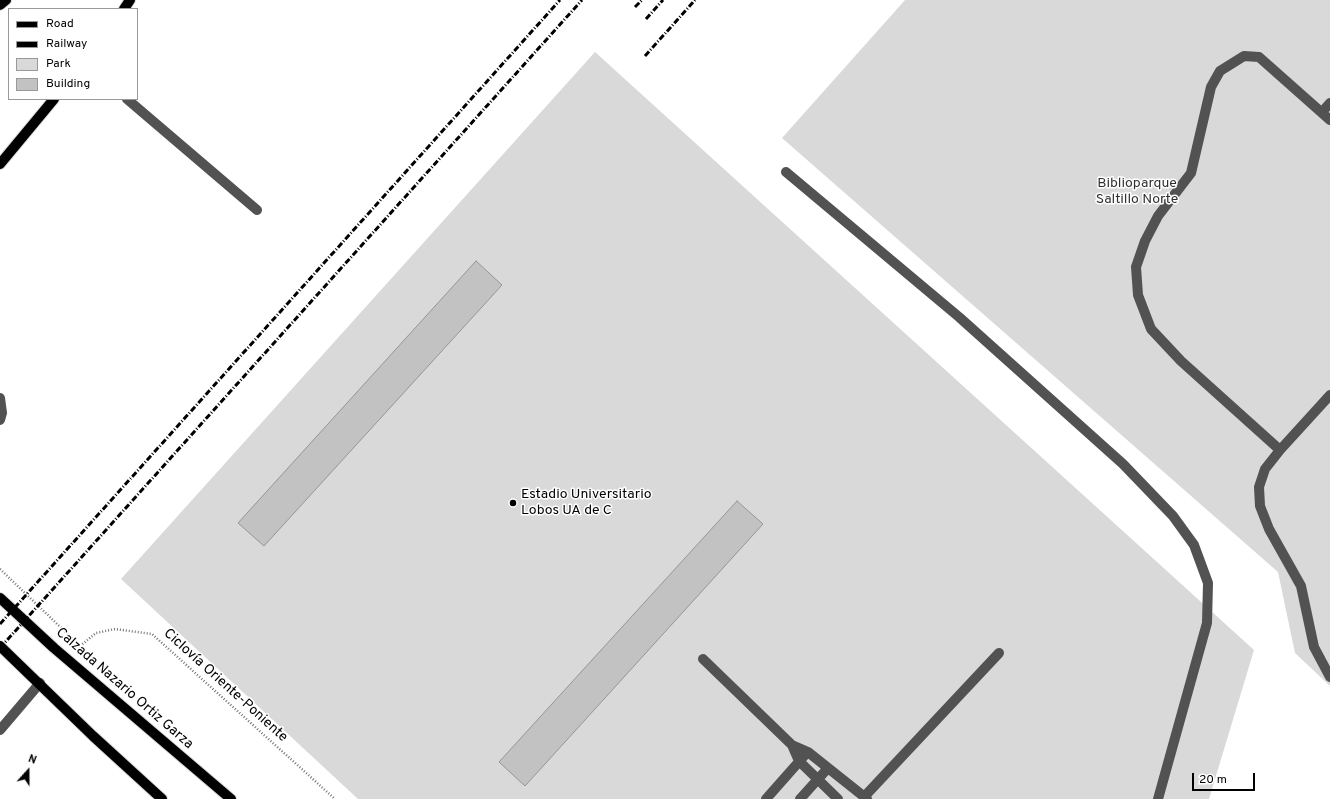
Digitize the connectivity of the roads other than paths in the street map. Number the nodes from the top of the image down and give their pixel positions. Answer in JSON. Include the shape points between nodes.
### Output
{"nodes":[{"id":1,"x":6,"y":0,"type":"edge"},
{"id":2,"x":0,"y":5,"type":"edge"},
{"id":3,"x":53,"y":100,"type":"edge"},
{"id":4,"x":128,"y":100,"type":"edge"},
{"id":5,"x":1330,"y":102,"type":"edge"},
{"id":6,"x":1322,"y":112,"type":"junction"},
{"id":7,"x":1330,"y":120,"type":"edge"},
{"id":8,"x":0,"y":164,"type":"edge"},
{"id":9,"x":786,"y":172,"type":"dead end"},
{"id":10,"x":257,"y":210,"type":"dead end"},
{"id":11,"x":1330,"y":395,"type":"edge"},
{"id":12,"x":0,"y":398,"type":"edge"},
{"id":13,"x":0,"y":420,"type":"edge"},
{"id":14,"x":1280,"y":450,"type":"junction"},
{"id":15,"x":0,"y":598,"type":"edge"},
{"id":16,"x":0,"y":646,"type":"edge"},
{"id":17,"x":999,"y":653,"type":"dead end"},
{"id":18,"x":703,"y":659,"type":"dead end"},
{"id":19,"x":1330,"y":677,"type":"edge"},
{"id":20,"x":40,"y":683,"type":"junction"},
{"id":21,"x":0,"y":730,"type":"edge"},
{"id":22,"x":792,"y":744,"type":"junction"},
{"id":23,"x":808,"y":752,"type":"junction"},
{"id":24,"x":799,"y":761,"type":"junction"},
{"id":25,"x":828,"y":768,"type":"junction"},
{"id":26,"x":817,"y":780,"type":"junction"},
{"id":27,"x":865,"y":798,"type":"edge"},
{"id":28,"x":162,"y":799,"type":"edge"},
{"id":29,"x":231,"y":799,"type":"edge"},
{"id":30,"x":766,"y":799,"type":"edge"},
{"id":31,"x":800,"y":799,"type":"edge"},
{"id":32,"x":838,"y":799,"type":"edge"},
{"id":33,"x":1158,"y":799,"type":"edge"}],
"edges":[{"from":1,"to":2,"type":"main road"},
{"from":3,"to":8,"type":"main road"},
{"from":4,"to":10,"type":"street"},
{"from":5,"to":6,"type":"street"},
{"from":6,"to":7,"type":"street"},
{"from":6,"to":14,"type":"street","via":[[1259,57],[1244,56],[1220,71],[1211,87],[1190,173],[1158,216],[1144,241],[1136,267],[1138,295],[1151,329],[1181,361]]},
{"from":9,"to":33,"type":"street","via":[[958,317],[1123,464],[1173,516],[1194,545],[1208,583],[1207,623]]},
{"from":11,"to":14,"type":"street"},
{"from":12,"to":13,"type":"street"},
{"from":14,"to":19,"type":"street","via":[[1265,469],[1259,487],[1260,506],[1269,529],[1301,586],[1314,647]]},
{"from":15,"to":29,"type":"main road","name":"Calzada Nazario Ortiz Garza","via":[[54,648]]},
{"from":16,"to":20,"type":"main road"},
{"from":17,"to":27,"type":"street"},
{"from":18,"to":22,"type":"street"},
{"from":20,"to":21,"type":"street"},
{"from":20,"to":28,"type":"main road"},
{"from":22,"to":23,"type":"street"},
{"from":22,"to":24,"type":"street"},
{"from":23,"to":24,"type":"street"},
{"from":23,"to":25,"type":"street"},
{"from":24,"to":26,"type":"street"},
{"from":24,"to":30,"type":"street"},
{"from":25,"to":26,"type":"street"},
{"from":25,"to":27,"type":"street"},
{"from":26,"to":31,"type":"street"},
{"from":26,"to":32,"type":"street"}]}
